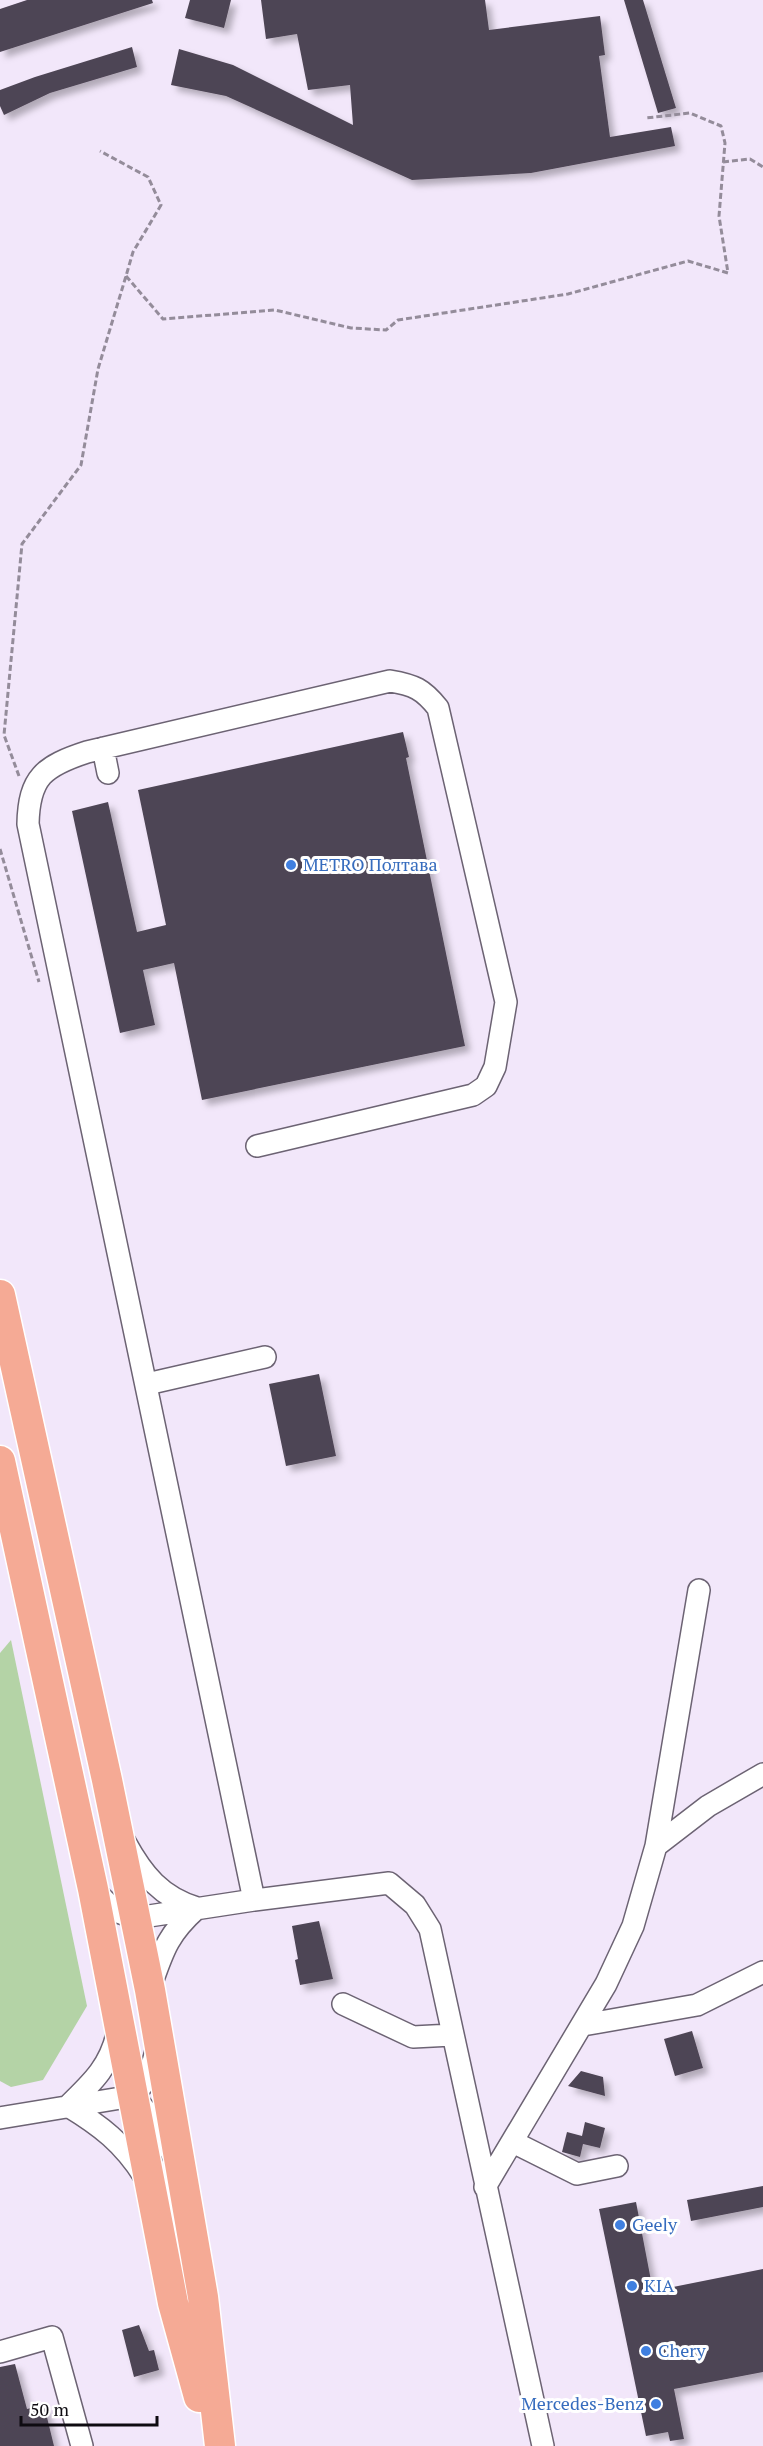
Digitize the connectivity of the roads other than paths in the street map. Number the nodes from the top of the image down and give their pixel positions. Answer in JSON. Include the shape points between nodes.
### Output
{"nodes":[{"id":1,"x":103,"y":748,"type":"junction"},
{"id":2,"x":108,"y":773,"type":"dead end"},
{"id":3,"x":257,"y":1146,"type":"dead end"},
{"id":4,"x":0,"y":1295,"type":"edge"},
{"id":5,"x":265,"y":1358,"type":"dead end"},
{"id":6,"x":147,"y":1384,"type":"junction"},
{"id":7,"x":0,"y":1461,"type":"edge"},
{"id":8,"x":699,"y":1590,"type":"dead end"},
{"id":9,"x":763,"y":1774,"type":"edge"},
{"id":10,"x":117,"y":1826,"type":"junction"},
{"id":11,"x":656,"y":1846,"type":"junction"},
{"id":12,"x":93,"y":1889,"type":"junction"},
{"id":13,"x":254,"y":1900,"type":"junction"},
{"id":14,"x":198,"y":1908,"type":"junction"},
{"id":15,"x":136,"y":1918,"type":"junction"},
{"id":16,"x":107,"y":1963,"type":"junction"},
{"id":17,"x":763,"y":1972,"type":"edge"},
{"id":18,"x":150,"y":1990,"type":"junction"},
{"id":19,"x":343,"y":2004,"type":"dead end"},
{"id":20,"x":583,"y":2025,"type":"junction"},
{"id":21,"x":119,"y":2026,"type":"junction"},
{"id":22,"x":452,"y":2035,"type":"junction"},
{"id":23,"x":158,"y":2039,"type":"junction"},
{"id":24,"x":133,"y":2096,"type":"junction"},
{"id":25,"x":68,"y":2106,"type":"junction"},
{"id":26,"x":0,"y":2118,"type":"edge"},
{"id":27,"x":513,"y":2142,"type":"junction"},
{"id":28,"x":617,"y":2166,"type":"dead end"},
{"id":29,"x":179,"y":2168,"type":"junction"},
{"id":30,"x":150,"y":2185,"type":"junction"},
{"id":31,"x":485,"y":2187,"type":"junction"},
{"id":32,"x":0,"y":2352,"type":"edge"},
{"id":33,"x":82,"y":2446,"type":"edge"},
{"id":34,"x":213,"y":2446,"type":"edge"},
{"id":35,"x":220,"y":2446,"type":"edge"},
{"id":36,"x":543,"y":2446,"type":"edge"}],
"edges":[{"from":1,"to":2,"type":"street"},
{"from":1,"to":3,"type":"street","via":[[390,681],[411,684],[427,694],[438,708],[506,1002],[491,1079],[473,1095]]},
{"from":1,"to":6,"type":"street","via":[[49,768],[36,782],[28,800],[28,824]]},
{"from":4,"to":10,"type":"highway"},
{"from":5,"to":6,"type":"street"},
{"from":6,"to":13,"type":"street"},
{"from":7,"to":12,"type":"highway"},
{"from":8,"to":11,"type":"street"},
{"from":9,"to":11,"type":"street","via":[[708,1806]]},
{"from":10,"to":14,"type":"street","via":[[149,1878],[167,1896]]},
{"from":10,"to":15,"type":"highway"},
{"from":11,"to":20,"type":"street","via":[[633,1926]]},
{"from":12,"to":15,"type":"street","via":[[115,1911]]},
{"from":12,"to":16,"type":"highway"},
{"from":13,"to":14,"type":"street"},
{"from":13,"to":22,"type":"street","via":[[389,1883],[415,1905],[430,1929]]},
{"from":14,"to":15,"type":"street"},
{"from":14,"to":18,"type":"street","via":[[178,1925],[166,1943]]},
{"from":15,"to":16,"type":"street","via":[[116,1939]]},
{"from":15,"to":18,"type":"highway"},
{"from":16,"to":21,"type":"highway"},
{"from":17,"to":20,"type":"street","via":[[697,2005]]},
{"from":18,"to":23,"type":"highway"},
{"from":19,"to":22,"type":"street","via":[[413,2037]]},
{"from":20,"to":27,"type":"street"},
{"from":21,"to":24,"type":"highway"},
{"from":21,"to":25,"type":"street","via":[[115,2048],[106,2065]]},
{"from":22,"to":31,"type":"street"},
{"from":23,"to":24,"type":"street","via":[[149,2073]]},
{"from":23,"to":29,"type":"highway"},
{"from":24,"to":25,"type":"street"},
{"from":24,"to":29,"type":"street","via":[[151,2117]]},
{"from":24,"to":30,"type":"highway"},
{"from":25,"to":26,"type":"street"},
{"from":25,"to":30,"type":"street","via":[[118,2140]]},
{"from":27,"to":28,"type":"street","via":[[577,2174]]},
{"from":27,"to":31,"type":"street"},
{"from":29,"to":35,"type":"highway","via":[[203,2297]]},
{"from":30,"to":34,"type":"highway","via":[[173,2303]]},
{"from":31,"to":36,"type":"street"},
{"from":32,"to":33,"type":"street","via":[[52,2337]]}]}
